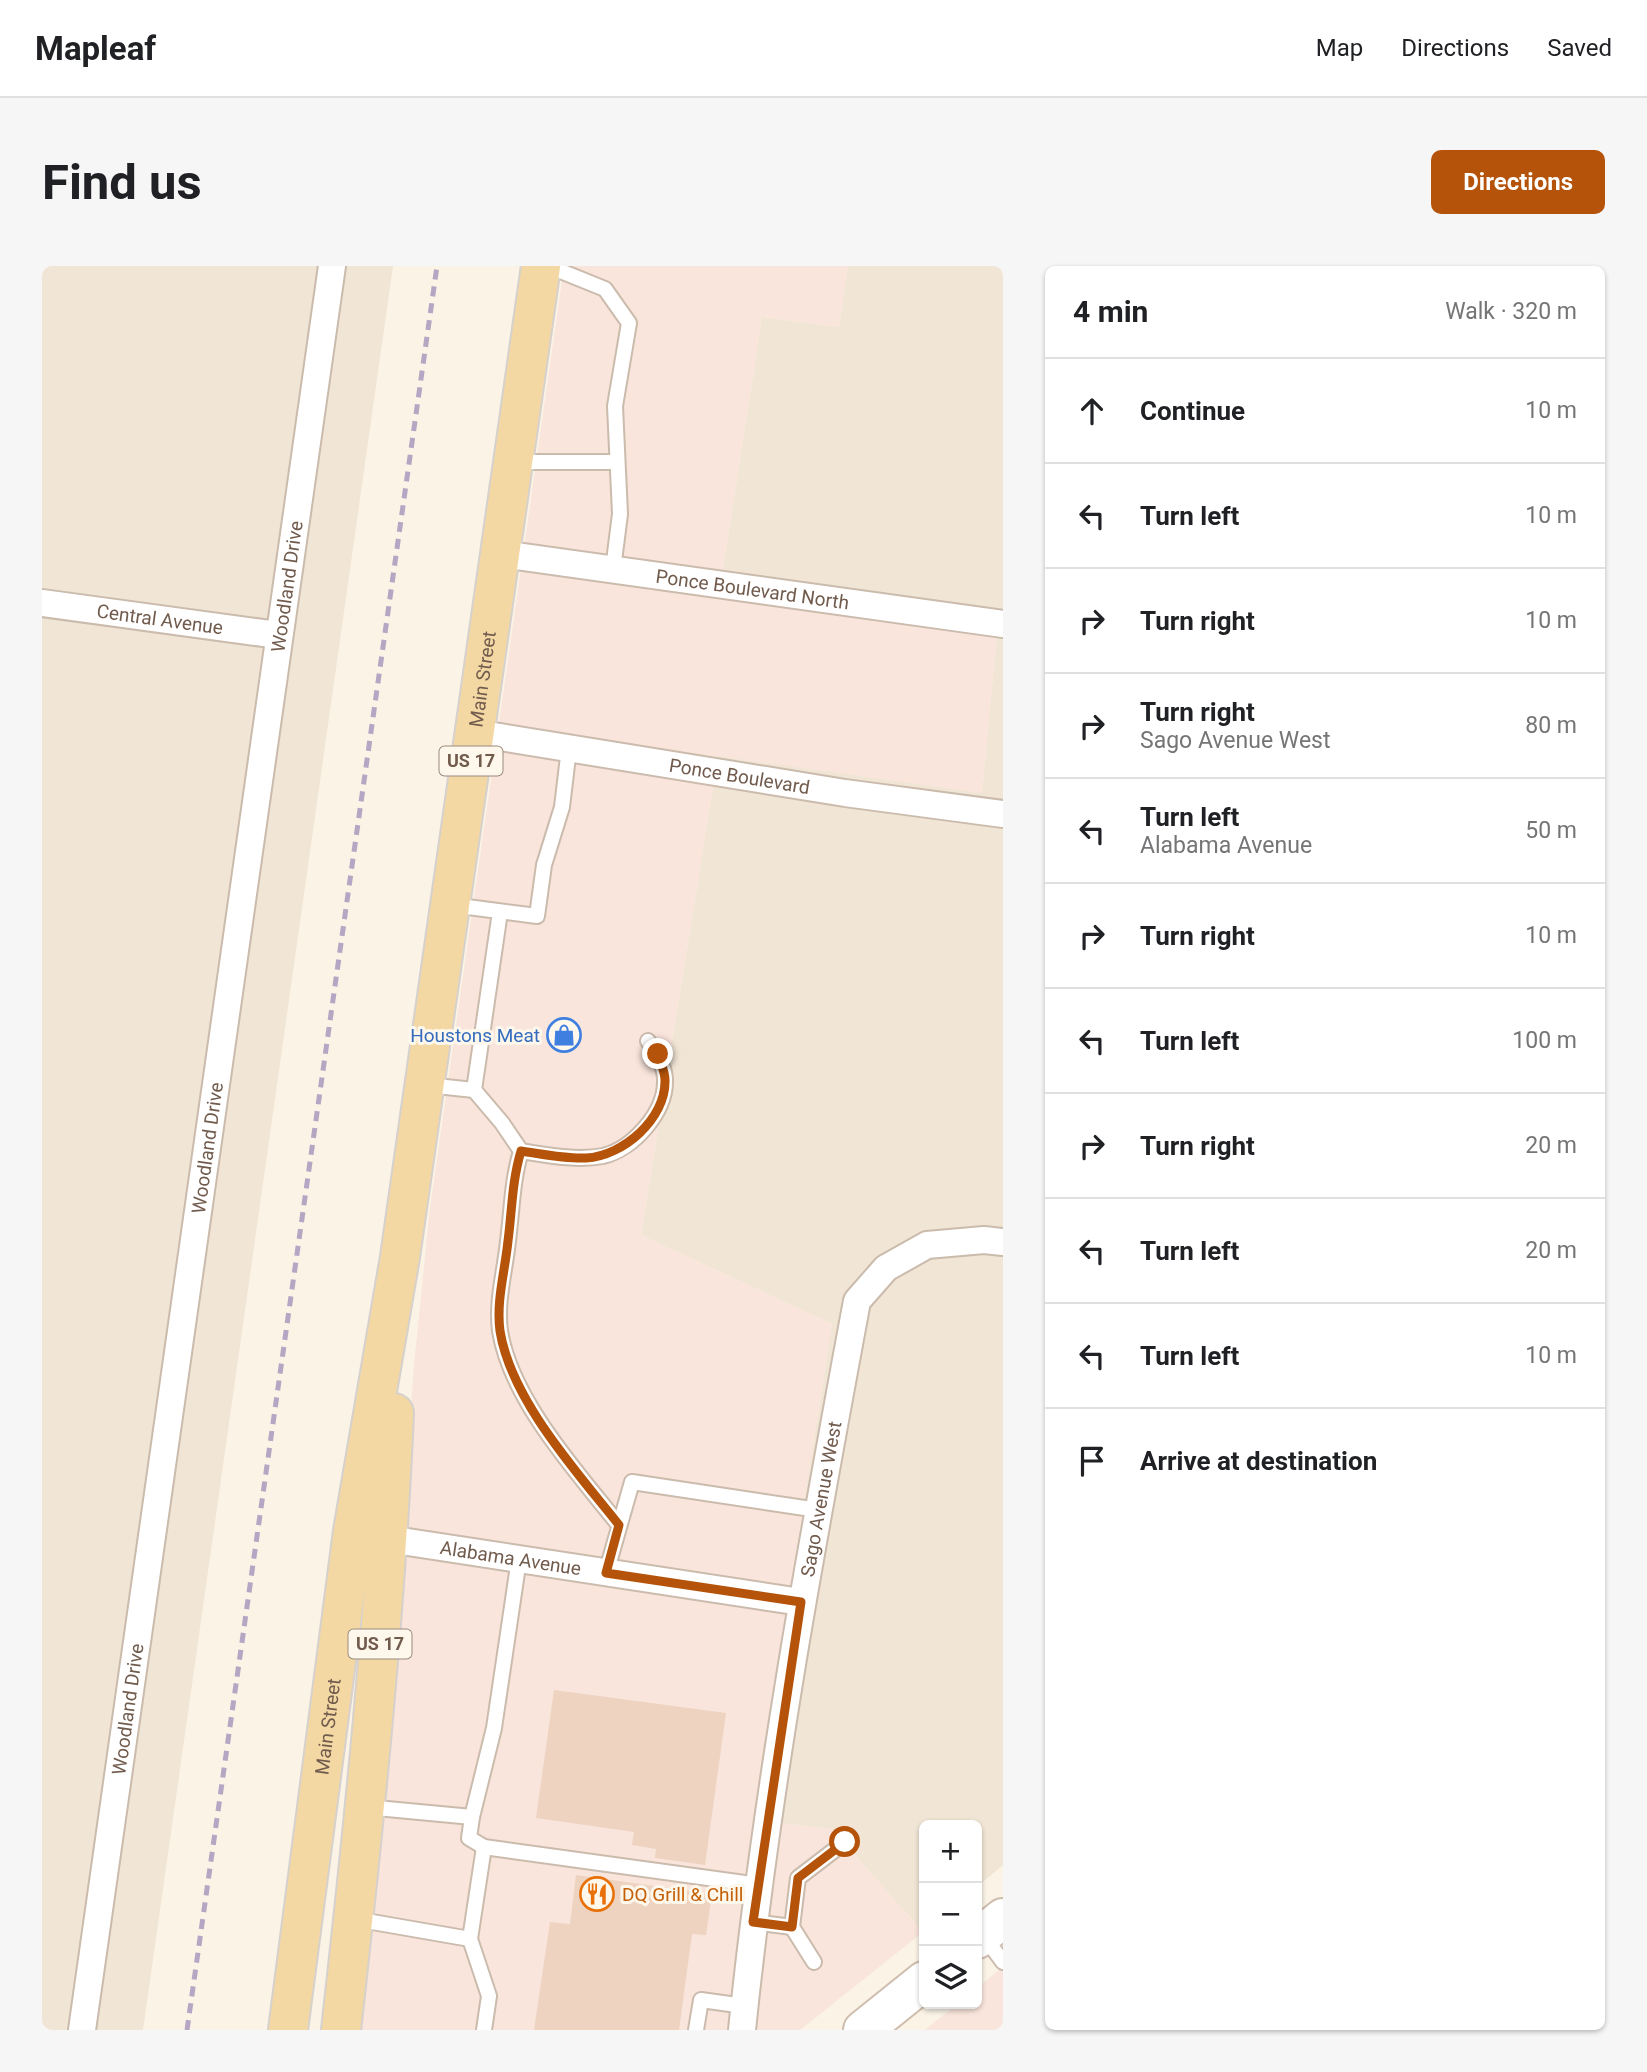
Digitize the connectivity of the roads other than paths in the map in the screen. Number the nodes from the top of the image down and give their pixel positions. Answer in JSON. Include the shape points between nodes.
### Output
{"nodes":[{"id":1,"x":332,"y":266,"type":"edge"},
{"id":2,"x":541,"y":266,"type":"edge"},
{"id":3,"x":548,"y":266,"type":"edge"},
{"id":4,"x":514,"y":462,"type":"junction"},
{"id":5,"x":617,"y":462,"type":"junction"},
{"id":6,"x":501,"y":554,"type":"junction"},
{"id":7,"x":613,"y":569,"type":"junction"},
{"id":8,"x":42,"y":603,"type":"edge"},
{"id":9,"x":1003,"y":624,"type":"edge"},
{"id":10,"x":278,"y":635,"type":"junction"},
{"id":11,"x":475,"y":733,"type":"junction"},
{"id":12,"x":569,"y":748,"type":"junction"},
{"id":13,"x":1003,"y":814,"type":"edge"},
{"id":14,"x":450,"y":905,"type":"junction"},
{"id":15,"x":500,"y":912,"type":"junction"},
{"id":16,"x":648,"y":1041,"type":"dead end"},
{"id":17,"x":425,"y":1085,"type":"junction"},
{"id":18,"x":474,"y":1090,"type":"junction"},
{"id":19,"x":521,"y":1151,"type":"junction"},
{"id":20,"x":1003,"y":1242,"type":"edge"},
{"id":21,"x":400,"y":1257,"type":"junction"},
{"id":22,"x":818,"y":1510,"type":"junction"},
{"id":23,"x":619,"y":1525,"type":"junction"},
{"id":24,"x":388,"y":1539,"type":"junction"},
{"id":25,"x":519,"y":1559,"type":"junction"},
{"id":26,"x":606,"y":1573,"type":"junction"},
{"id":27,"x":801,"y":1602,"type":"junction"},
{"id":28,"x":366,"y":1807,"type":"junction"},
{"id":29,"x":472,"y":1817,"type":"junction"},
{"id":30,"x":845,"y":1842,"type":"dead end"},
{"id":31,"x":484,"y":1847,"type":"junction"},
{"id":32,"x":759,"y":1885,"type":"junction"},
{"id":33,"x":354,"y":1918,"type":"junction"},
{"id":34,"x":753,"y":1922,"type":"junction"},
{"id":35,"x":792,"y":1927,"type":"junction"},
{"id":36,"x":470,"y":1939,"type":"junction"},
{"id":37,"x":814,"y":1962,"type":"dead end"},
{"id":38,"x":919,"y":1985,"type":"edge"},
{"id":39,"x":743,"y":2018,"type":"edge"},
{"id":40,"x":82,"y":2030,"type":"edge"},
{"id":41,"x":288,"y":2030,"type":"edge"},
{"id":42,"x":341,"y":2030,"type":"edge"},
{"id":43,"x":484,"y":2030,"type":"edge"},
{"id":44,"x":696,"y":2030,"type":"edge"},
{"id":45,"x":863,"y":2030,"type":"edge"}],
"edges":[{"from":1,"to":10,"type":"street","name":"Woodland Drive"},
{"from":2,"to":4,"type":"main road","name":"Main Street","number":"US 17"},
{"from":3,"to":5,"type":"lane","via":[[605,289],[629,323],[615,406]]},
{"from":4,"to":5,"type":"lane"},
{"from":4,"to":6,"type":"main road","name":"Main Street","number":"US 17"},
{"from":5,"to":7,"type":"lane","via":[[620,514]]},
{"from":6,"to":7,"type":"street","name":"Ponce Boulevard North"},
{"from":6,"to":11,"type":"main road","name":"Main Street","number":"US 17"},
{"from":7,"to":9,"type":"street","name":"Ponce Boulevard North"},
{"from":8,"to":10,"type":"street","name":"Central Avenue"},
{"from":10,"to":40,"type":"street","name":"Woodland Drive"},
{"from":11,"to":12,"type":"street","name":"Ponce Boulevard"},
{"from":11,"to":14,"type":"main road","name":"Main Street","number":"US 17"},
{"from":12,"to":13,"type":"street","name":"Ponce Boulevard"},
{"from":12,"to":15,"type":"lane","via":[[562,807],[544,865],[537,916]]},
{"from":14,"to":15,"type":"lane"},
{"from":14,"to":17,"type":"main road","name":"Main Street","number":"US 17"},
{"from":15,"to":18,"type":"lane"},
{"from":16,"to":19,"type":"lane","via":[[666,1078],[664,1096],[636,1136],[619,1149],[587,1158]]},
{"from":17,"to":18,"type":"lane"},
{"from":17,"to":21,"type":"main road","name":"Main Street","number":"US 17"},
{"from":18,"to":19,"type":"lane"},
{"from":19,"to":23,"type":"lane","via":[[501,1288],[500,1330],[505,1350],[522,1391],[556,1446]]},
{"from":20,"to":22,"type":"street","name":"Sago Avenue West","via":[[927,1245],[886,1268],[857,1301]]},
{"from":21,"to":24,"type":"main road","name":"Main Street","number":"US 17"},
{"from":21,"to":41,"type":"main road","name":"Main Street","number":"US 17","via":[[353,1531]]},
{"from":22,"to":23,"type":"lane","via":[[632,1482]]},
{"from":22,"to":27,"type":"street","name":"Sago Avenue West"},
{"from":23,"to":26,"type":"lane"},
{"from":24,"to":25,"type":"street","name":"Alabama Avenue"},
{"from":24,"to":28,"type":"main road","name":"Main Street","number":"US 17"},
{"from":25,"to":26,"type":"street","name":"Alabama Avenue"},
{"from":25,"to":29,"type":"lane","via":[[494,1728]]},
{"from":26,"to":27,"type":"street","name":"Alabama Avenue"},
{"from":27,"to":32,"type":"street","name":"Sago Avenue West"},
{"from":28,"to":29,"type":"lane"},
{"from":28,"to":33,"type":"main road","name":"Main Street","number":"US 17"},
{"from":29,"to":31,"type":"lane","via":[[470,1838]]},
{"from":30,"to":35,"type":"lane","via":[[798,1878]]},
{"from":31,"to":32,"type":"lane"},
{"from":31,"to":36,"type":"lane"},
{"from":32,"to":34,"type":"street","name":"Sago Avenue West"},
{"from":33,"to":36,"type":"lane"},
{"from":33,"to":42,"type":"main road","name":"Main Street","number":"US 17"},
{"from":34,"to":35,"type":"lane"},
{"from":34,"to":39,"type":"street","name":"Sago Avenue West"},
{"from":35,"to":37,"type":"lane"},
{"from":36,"to":43,"type":"lane","via":[[489,1996]]},
{"from":38,"to":45,"type":"street"},
{"from":39,"to":44,"type":"lane","via":[[701,2000]]}]}
